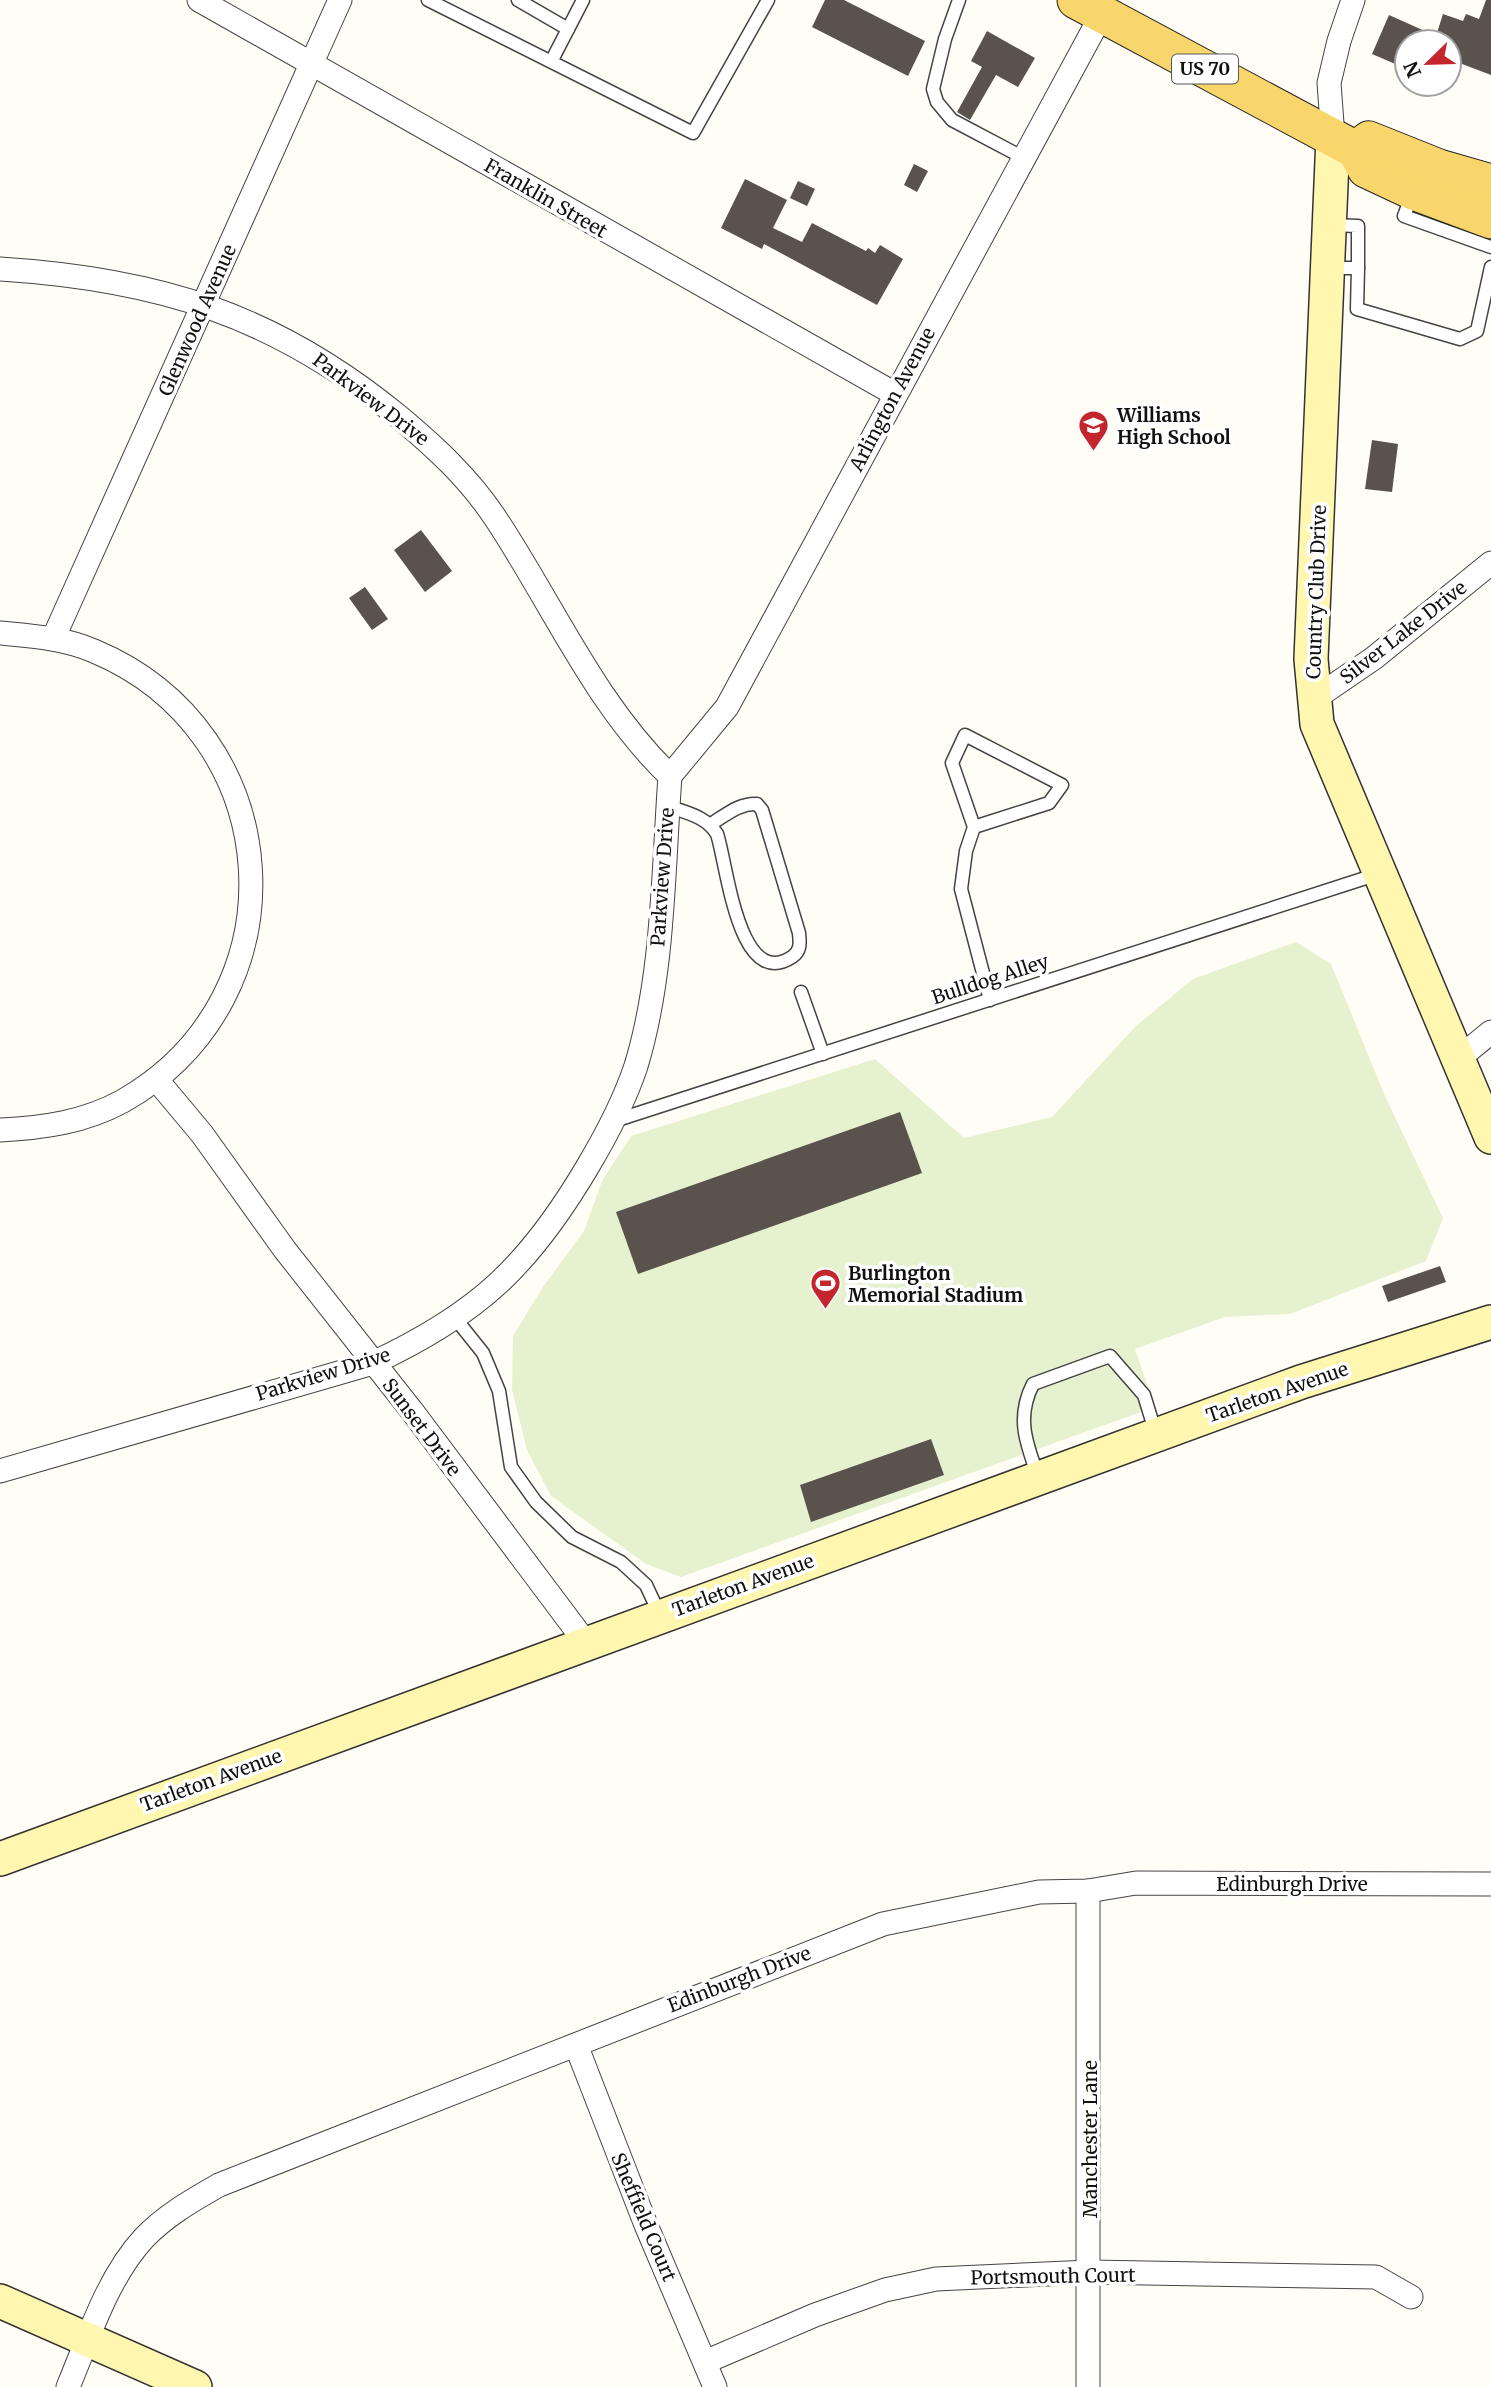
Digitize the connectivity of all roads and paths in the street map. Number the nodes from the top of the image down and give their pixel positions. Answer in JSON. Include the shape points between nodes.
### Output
{"nodes":[{"id":1,"x":199,"y":0,"type":"edge"},
{"id":2,"x":340,"y":0,"type":"edge"},
{"id":3,"x":428,"y":0,"type":"edge"},
{"id":4,"x":518,"y":0,"type":"edge"},
{"id":5,"x":583,"y":0,"type":"edge"},
{"id":6,"x":768,"y":0,"type":"edge"},
{"id":7,"x":959,"y":0,"type":"edge"},
{"id":8,"x":1353,"y":0,"type":"edge"},
{"id":9,"x":1089,"y":7,"type":"edge"},
{"id":10,"x":568,"y":29,"type":"junction"},
{"id":11,"x":552,"y":60,"type":"junction"},
{"id":12,"x":312,"y":64,"type":"junction"},
{"id":13,"x":1345,"y":144,"type":"junction"},
{"id":14,"x":1022,"y":157,"type":"junction"},
{"id":15,"x":1488,"y":222,"type":"edge"},
{"id":16,"x":1491,"y":267,"type":"edge"},
{"id":17,"x":0,"y":269,"type":"edge"},
{"id":18,"x":205,"y":304,"type":"junction"},
{"id":19,"x":1342,"y":308,"type":"junction"},
{"id":20,"x":895,"y":394,"type":"junction"},
{"id":21,"x":1491,"y":563,"type":"edge"},
{"id":22,"x":0,"y":634,"type":"edge"},
{"id":23,"x":53,"y":639,"type":"junction"},
{"id":24,"x":1314,"y":699,"type":"junction"},
{"id":25,"x":670,"y":776,"type":"junction"},
{"id":26,"x":668,"y":806,"type":"junction"},
{"id":27,"x":711,"y":824,"type":"junction"},
{"id":28,"x":974,"y":827,"type":"junction"},
{"id":29,"x":1378,"y":873,"type":"junction"},
{"id":30,"x":789,"y":959,"type":"junction"},
{"id":31,"x":794,"y":972,"type":"dead end"},
{"id":32,"x":801,"y":992,"type":"dead end"},
{"id":33,"x":990,"y":1000,"type":"junction"},
{"id":34,"x":1491,"y":1032,"type":"edge"},
{"id":35,"x":823,"y":1054,"type":"junction"},
{"id":36,"x":1458,"y":1059,"type":"junction"},
{"id":37,"x":156,"y":1079,"type":"junction"},
{"id":38,"x":614,"y":1121,"type":"junction"},
{"id":39,"x":0,"y":1130,"type":"edge"},
{"id":40,"x":1491,"y":1136,"type":"edge"},
{"id":41,"x":455,"y":1318,"type":"junction"},
{"id":42,"x":1491,"y":1322,"type":"edge"},
{"id":43,"x":373,"y":1363,"type":"junction"},
{"id":44,"x":1156,"y":1434,"type":"junction"},
{"id":45,"x":0,"y":1471,"type":"edge"},
{"id":46,"x":1039,"y":1478,"type":"junction"},
{"id":47,"x":660,"y":1615,"type":"junction"},
{"id":48,"x":586,"y":1643,"type":"junction"},
{"id":49,"x":0,"y":1859,"type":"edge"},
{"id":50,"x":1491,"y":1884,"type":"edge"},
{"id":51,"x":1088,"y":1891,"type":"junction"},
{"id":52,"x":576,"y":2045,"type":"junction"},
{"id":53,"x":1090,"y":2272,"type":"junction"},
{"id":54,"x":1411,"y":2297,"type":"dead end"},
{"id":55,"x":0,"y":2301,"type":"edge"},
{"id":56,"x":89,"y":2338,"type":"junction"},
{"id":57,"x":705,"y":2362,"type":"junction"},
{"id":58,"x":68,"y":2387,"type":"edge"},
{"id":59,"x":195,"y":2387,"type":"edge"},
{"id":60,"x":715,"y":2387,"type":"edge"},
{"id":61,"x":1088,"y":2387,"type":"edge"}],
"edges":[{"from":1,"to":12,"type":"street","name":"Franklin Street"},
{"from":2,"to":12,"type":"street","name":"Glenwood Avenue"},
{"from":3,"to":11,"type":"lane"},
{"from":4,"to":10,"type":"lane"},
{"from":5,"to":10,"type":"lane"},
{"from":6,"to":11,"type":"lane","via":[[693,133]]},
{"from":7,"to":14,"type":"lane","via":[[933,89],[937,102],[952,120]]},
{"from":8,"to":13,"type":"street","via":[[1329,83]]},
{"from":9,"to":13,"type":"main road","number":"US 70"},
{"from":9,"to":14,"type":"street","name":"Arlington Avenue"},
{"from":10,"to":11,"type":"lane"},
{"from":12,"to":18,"type":"street","name":"Glenwood Avenue"},
{"from":12,"to":20,"type":"street","name":"Franklin Street"},
{"from":13,"to":15,"type":"main road","number":"US 70","via":[[1366,169]]},
{"from":13,"to":15,"type":"main road","number":"US 70","via":[[1369,140],[1439,169]]},
{"from":13,"to":19,"type":"street","name":"Country Club Drive","via":[[1329,225],[1343,268]]},
{"from":14,"to":20,"type":"street","name":"Arlington Avenue"},
{"from":16,"to":19,"type":"lane","via":[[1477,331],[1460,339]]},
{"from":17,"to":18,"type":"street","name":"Parkview Drive","via":[[120,283]]},
{"from":18,"to":23,"type":"street","name":"Glenwood Avenue"},
{"from":18,"to":25,"type":"street","name":"Parkview Drive","via":[[289,340],[334,366],[467,478],[604,698],[640,748]]},
{"from":19,"to":24,"type":"street","name":"Country Club Drive","via":[[1311,659]]},
{"from":20,"to":25,"type":"street","name":"Arlington Avenue","via":[[727,707]]},
{"from":21,"to":24,"type":"street","name":"Silver Lake Drive","via":[[1374,658]]},
{"from":22,"to":23,"type":"street"},
{"from":23,"to":37,"type":"street","via":[[128,667],[189,717],[232,784],[245,822],[252,870],[239,964],[219,1007],[191,1046]]},
{"from":24,"to":29,"type":"street","name":"Country Club Drive","via":[[1323,743]]},
{"from":25,"to":26,"type":"street","name":"Parkview Drive"},
{"from":26,"to":27,"type":"lane"},
{"from":26,"to":38,"type":"street","name":"Parkview Drive","via":[[653,984],[636,1065]]},
{"from":27,"to":30,"type":"lane","via":[[724,854],[738,925],[752,951],[772,963]]},
{"from":27,"to":30,"type":"lane","via":[[748,804],[757,804],[762,810],[799,933],[800,945]]},
{"from":28,"to":28,"type":"lane","via":[[1049,803],[1062,785],[965,735],[951,762]]},
{"from":28,"to":33,"type":"lane","via":[[961,889]]},
{"from":29,"to":33,"type":"lane","name":"Bulldog Alley"},
{"from":29,"to":36,"type":"street","name":"Country Club Drive"},
{"from":30,"to":31,"type":"lane"},
{"from":32,"to":35,"type":"lane"},
{"from":33,"to":35,"type":"lane","name":"Bulldog Alley"},
{"from":34,"to":36,"type":"street"},
{"from":35,"to":38,"type":"lane","name":"Bulldog Alley"},
{"from":36,"to":40,"type":"street","name":"Country Club Drive"},
{"from":37,"to":39,"type":"street","via":[[121,1102],[82,1118],[42,1128]]},
{"from":37,"to":43,"type":"street","name":"Sunset Drive"},
{"from":38,"to":41,"type":"street","name":"Parkview Drive","via":[[557,1219],[518,1267]]},
{"from":41,"to":43,"type":"street","name":"Parkview Drive","via":[[423,1340]]},
{"from":41,"to":47,"type":"lane","via":[[483,1353],[499,1391],[510,1467],[536,1502],[572,1537],[621,1562],[646,1585]]},
{"from":42,"to":44,"type":"street","name":"Tarleton Avenue"},
{"from":43,"to":45,"type":"street","name":"Parkview Drive"},
{"from":43,"to":48,"type":"street","name":"Sunset Drive"},
{"from":44,"to":46,"type":"street","name":"Tarleton Avenue"},
{"from":44,"to":46,"type":"lane","via":[[1144,1395],[1110,1356],[1033,1384],[1025,1400],[1023,1433]]},
{"from":46,"to":47,"type":"street","name":"Tarleton Avenue"},
{"from":47,"to":48,"type":"street","name":"Tarleton Avenue"},
{"from":48,"to":49,"type":"street","name":"Tarleton Avenue"},
{"from":50,"to":51,"type":"street","name":"Edinburgh Drive","via":[[1136,1883]]},
{"from":51,"to":52,"type":"street","name":"Edinburgh Drive","via":[[1039,1892],[883,1924]]},
{"from":51,"to":53,"type":"street","name":"Manchester Lane"},
{"from":52,"to":56,"type":"street","name":"Edinburgh Drive","via":[[283,2158],[180,2207],[144,2238],[118,2272]]},
{"from":52,"to":57,"type":"street","name":"Sheffield Court"},
{"from":53,"to":54,"type":"street","name":"Portsmouth Court","via":[[1376,2277]]},
{"from":53,"to":57,"type":"street","name":"Portsmouth Court","via":[[936,2279],[885,2290]]},
{"from":53,"to":61,"type":"street","name":"Manchester Lane"},
{"from":55,"to":56,"type":"street"},
{"from":56,"to":58,"type":"street","name":"Edinburgh Drive"},
{"from":56,"to":59,"type":"street"},
{"from":57,"to":60,"type":"street","name":"Sheffield Court"}]}
